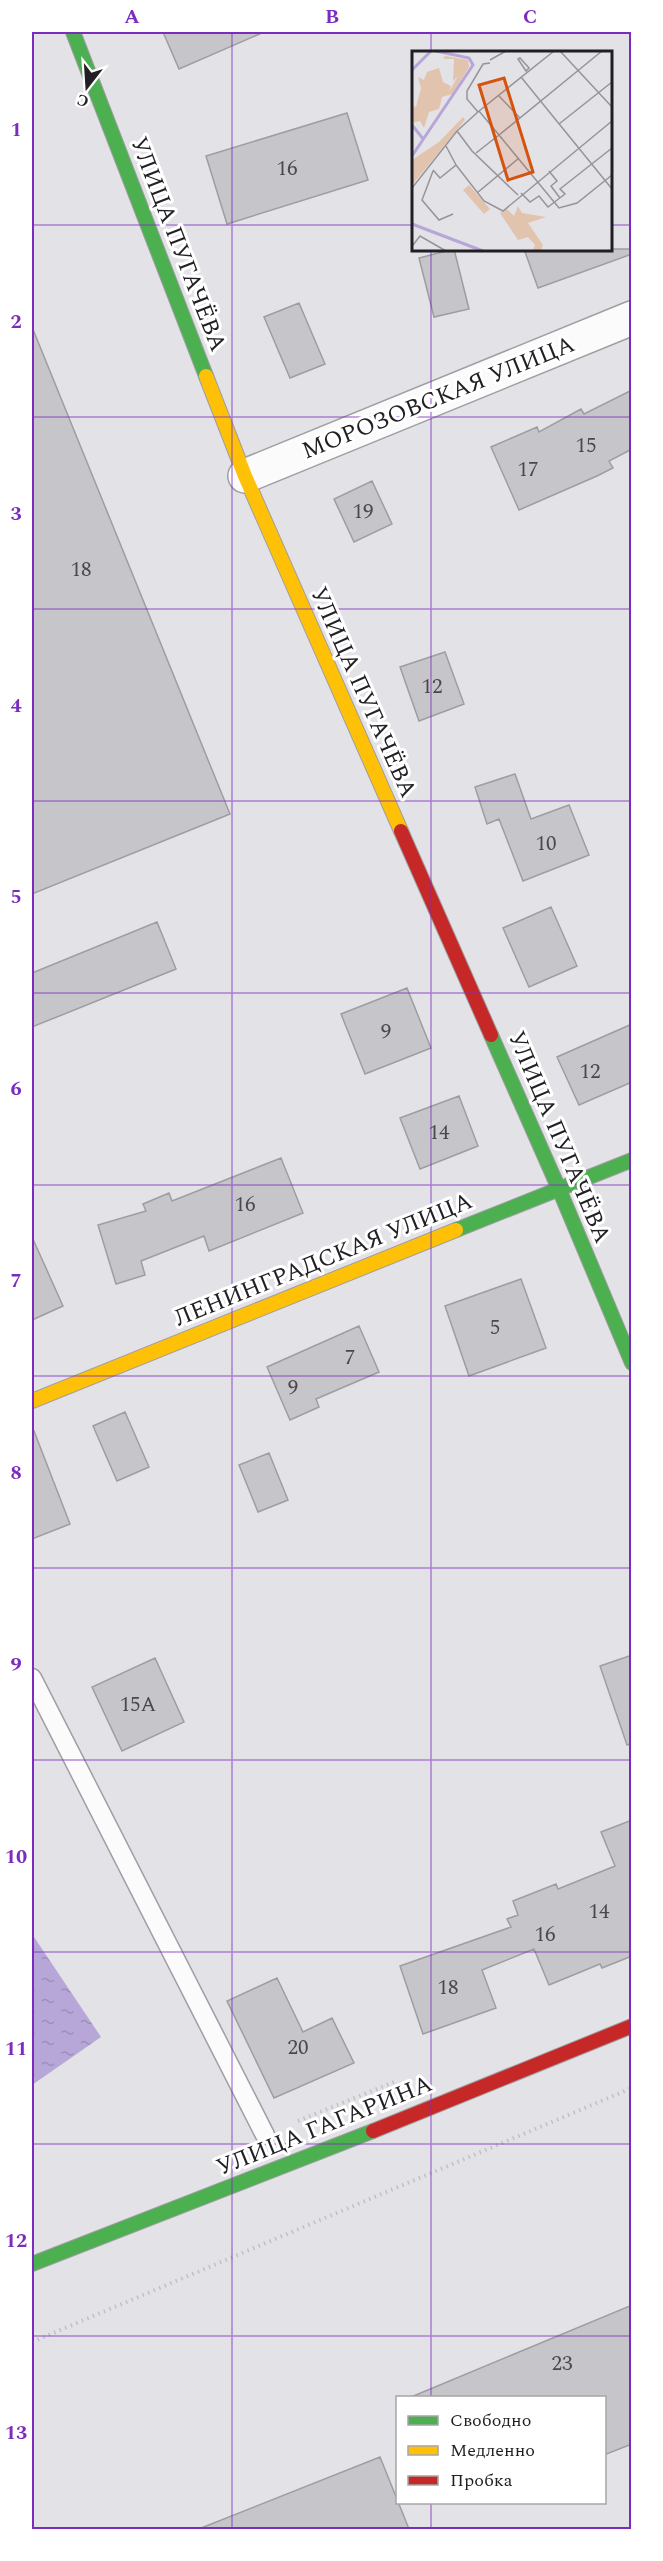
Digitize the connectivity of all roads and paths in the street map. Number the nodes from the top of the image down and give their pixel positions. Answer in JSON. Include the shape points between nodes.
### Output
{"nodes":[{"id":1,"x":73,"y":32,"type":"edge"},
{"id":2,"x":632,"y":318,"type":"edge"},
{"id":3,"x":245,"y":476,"type":"junction"},
{"id":4,"x":632,"y":1160,"type":"edge"},
{"id":5,"x":560,"y":1188,"type":"junction"},
{"id":6,"x":632,"y":1363,"type":"edge"},
{"id":7,"x":32,"y":1401,"type":"edge"},
{"id":8,"x":32,"y":1678,"type":"edge"},
{"id":9,"x":632,"y":2026,"type":"edge"},
{"id":10,"x":632,"y":2088,"type":"edge"},
{"id":11,"x":265,"y":2135,"type":"dead end"},
{"id":12,"x":32,"y":2264,"type":"edge"},
{"id":13,"x":32,"y":2342,"type":"edge"}],
"edges":[{"from":1,"to":3,"type":"street","name":"УЛИЦА ПУГАЧЁВА"},
{"from":2,"to":3,"type":"street","name":"МОРОЗОВСКАЯ УЛИЦА"},
{"from":3,"to":5,"type":"street","name":"УЛИЦА ПУГАЧЁВА"},
{"from":4,"to":5,"type":"street","name":"ЛЕНИНГРАДСКАЯ УЛИЦА"},
{"from":5,"to":6,"type":"street","name":"УЛИЦА ПУГАЧЁВА"},
{"from":5,"to":7,"type":"street","name":"ЛЕНИНГРАДСКАЯ УЛИЦА"},
{"from":8,"to":11,"type":"lane"},
{"from":9,"to":12,"type":"street","name":"УЛИЦА ГАГАРИНА"},
{"from":10,"to":13,"type":"path"}]}
